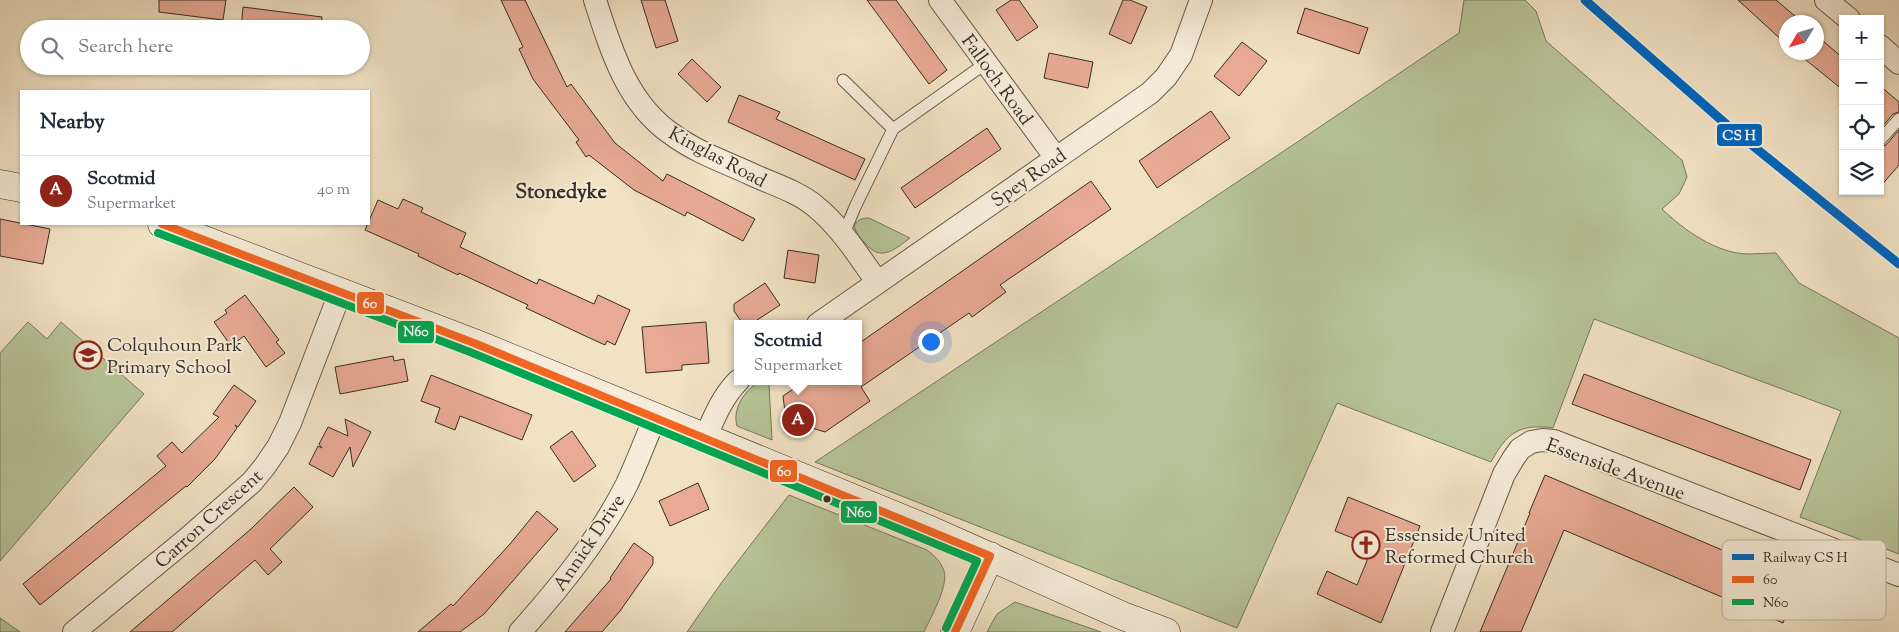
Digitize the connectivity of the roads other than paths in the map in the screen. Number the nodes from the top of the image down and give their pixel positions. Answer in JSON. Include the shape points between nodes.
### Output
{"nodes":[{"id":1,"x":595,"y":0,"type":"edge"},
{"id":2,"x":940,"y":0,"type":"edge"},
{"id":3,"x":1201,"y":0,"type":"edge"},
{"id":4,"x":1884,"y":50,"type":"edge"},
{"id":5,"x":986,"y":63,"type":"junction"},
{"id":6,"x":1899,"y":63,"type":"edge"},
{"id":7,"x":843,"y":80,"type":"dead end"},
{"id":8,"x":1899,"y":119,"type":"edge"},
{"id":9,"x":894,"y":129,"type":"junction"},
{"id":10,"x":1884,"y":136,"type":"edge"},
{"id":11,"x":1056,"y":158,"type":"junction"},
{"id":12,"x":0,"y":184,"type":"edge"},
{"id":13,"x":20,"y":188,"type":"edge"},
{"id":14,"x":165,"y":225,"type":"edge"},
{"id":15,"x":843,"y":236,"type":"junction"},
{"id":16,"x":877,"y":282,"type":"junction"},
{"id":17,"x":340,"y":293,"type":"junction"},
{"id":18,"x":824,"y":320,"type":"edge"},
{"id":19,"x":735,"y":385,"type":"edge"},
{"id":20,"x":655,"y":417,"type":"junction"},
{"id":21,"x":705,"y":438,"type":"junction"},
{"id":22,"x":1809,"y":540,"type":"edge"},
{"id":23,"x":990,"y":556,"type":"junction"},
{"id":24,"x":1886,"y":570,"type":"edge"},
{"id":25,"x":1899,"y":575,"type":"edge"},
{"id":26,"x":74,"y":632,"type":"edge"},
{"id":27,"x":520,"y":632,"type":"edge"},
{"id":28,"x":955,"y":632,"type":"edge"},
{"id":29,"x":1166,"y":632,"type":"edge"},
{"id":30,"x":1442,"y":632,"type":"edge"}],
"edges":[{"from":1,"to":15,"type":"street","name":"Kinglas Road","via":[[612,55],[624,79],[658,124],[688,144],[794,193],[815,206]]},
{"from":2,"to":5,"type":"street","name":"Falloch Road"},
{"from":3,"to":11,"type":"street","name":"Spey Road","via":[[1181,55],[1166,77],[1150,93]]},
{"from":4,"to":6,"type":"street"},
{"from":5,"to":9,"type":"lane"},
{"from":5,"to":11,"type":"street","name":"Falloch Road"},
{"from":7,"to":9,"type":"lane"},
{"from":8,"to":10,"type":"lane"},
{"from":9,"to":15,"type":"lane"},
{"from":11,"to":16,"type":"street","name":"Spey Road"},
{"from":12,"to":13,"type":"street"},
{"from":14,"to":17,"type":"street"},
{"from":15,"to":16,"type":"street","name":"Kinglas Road"},
{"from":16,"to":18,"type":"street","name":"Spey Road"},
{"from":17,"to":20,"type":"street","via":[[474,343]]},
{"from":17,"to":26,"type":"street","name":"Carron Crescent","via":[[290,424],[265,466],[252,482],[187,539]]},
{"from":19,"to":21,"type":"street"},
{"from":20,"to":21,"type":"street"},
{"from":20,"to":27,"type":"street","name":"Annick Drive","via":[[627,483],[600,530]]},
{"from":21,"to":23,"type":"street"},
{"from":22,"to":30,"type":"street","name":"Essenside Avenue","via":[[1554,441],[1531,442],[1520,449],[1504,474]]},
{"from":23,"to":28,"type":"street"},
{"from":23,"to":29,"type":"street"},
{"from":24,"to":25,"type":"street","name":"Essenside Avenue"}]}
